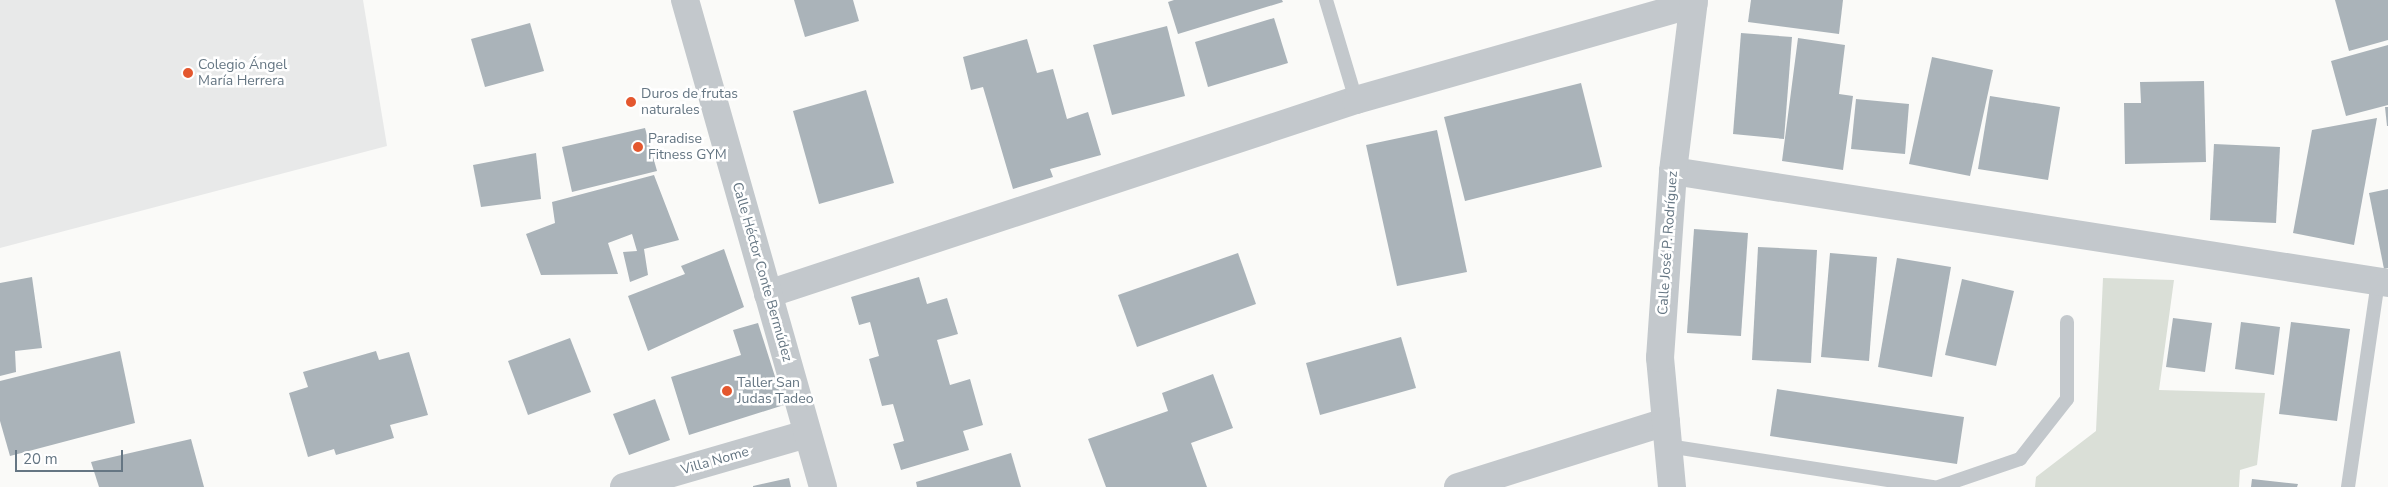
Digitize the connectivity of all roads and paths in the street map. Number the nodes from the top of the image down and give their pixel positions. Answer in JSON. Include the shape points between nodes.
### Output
{"nodes":[{"id":1,"x":685,"y":0,"type":"edge"},
{"id":2,"x":1326,"y":0,"type":"edge"},
{"id":3,"x":1694,"y":2,"type":"edge"},
{"id":4,"x":1356,"y":100,"type":"junction"},
{"id":5,"x":1673,"y":171,"type":"junction"},
{"id":6,"x":2383,"y":282,"type":"edge"},
{"id":7,"x":768,"y":294,"type":"junction"},
{"id":8,"x":2067,"y":322,"type":"dead end"},
{"id":9,"x":807,"y":434,"type":"junction"},
{"id":10,"x":1667,"y":434,"type":"junction"},
{"id":11,"x":624,"y":487,"type":"edge"},
{"id":12,"x":823,"y":487,"type":"edge"},
{"id":13,"x":1458,"y":487,"type":"edge"},
{"id":14,"x":1672,"y":487,"type":"edge"},
{"id":15,"x":1934,"y":487,"type":"edge"},
{"id":16,"x":1938,"y":487,"type":"edge"},
{"id":17,"x":2348,"y":487,"type":"edge"}],
"edges":[{"from":1,"to":7,"type":"street","name":"Calle Héctor Conte Bermúdez"},
{"from":2,"to":4,"type":"lane"},
{"from":3,"to":4,"type":"street"},
{"from":3,"to":5,"type":"street","name":"Calle José P. Rodríguez"},
{"from":4,"to":7,"type":"street"},
{"from":5,"to":6,"type":"street"},
{"from":5,"to":10,"type":"street","name":"Calle José P. Rodríguez","via":[[1660,358]]},
{"from":6,"to":17,"type":"lane"},
{"from":7,"to":9,"type":"street","name":"Calle Héctor Conte Bermúdez"},
{"from":8,"to":16,"type":"lane","via":[[2067,399],[2020,459]]},
{"from":9,"to":11,"type":"street","name":"Villa Nome"},
{"from":9,"to":12,"type":"street","name":"Calle Héctor Conte Bermúdez"},
{"from":10,"to":13,"type":"street"},
{"from":10,"to":14,"type":"street","name":"Calle José P. Rodríguez"},
{"from":10,"to":15,"type":"lane"}]}
